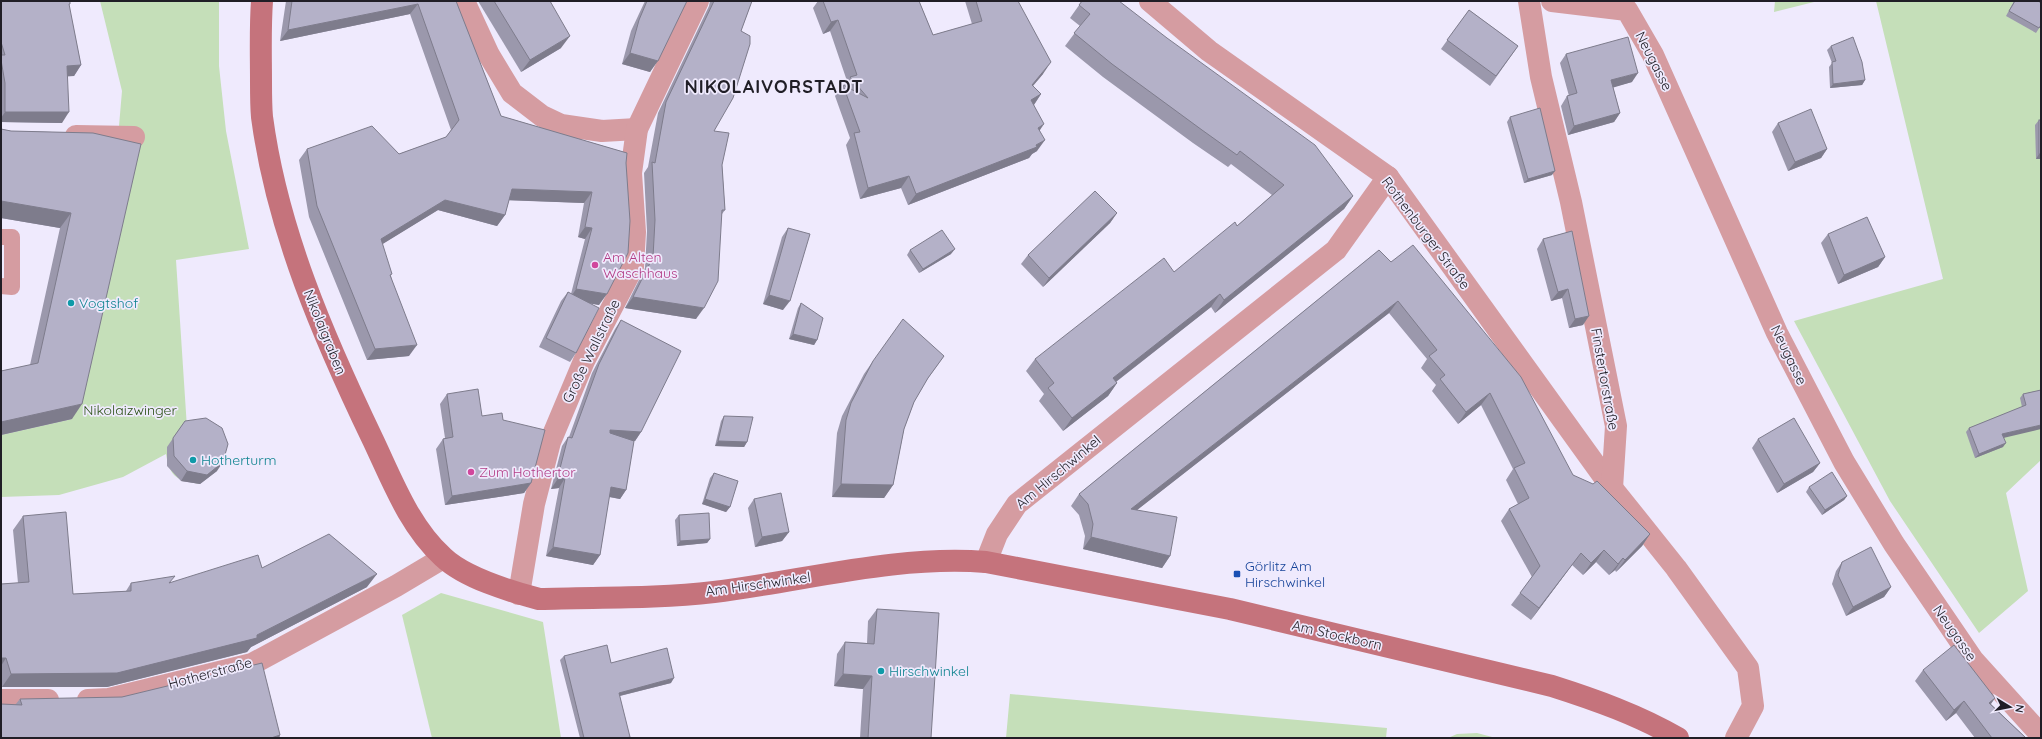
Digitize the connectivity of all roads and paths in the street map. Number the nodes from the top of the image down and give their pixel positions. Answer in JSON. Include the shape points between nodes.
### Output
{"nodes":[{"id":1,"x":262,"y":1,"type":"edge"},
{"id":2,"x":464,"y":1,"type":"edge"},
{"id":3,"x":698,"y":1,"type":"edge"},
{"id":4,"x":1150,"y":1,"type":"edge"},
{"id":5,"x":1529,"y":1,"type":"edge"},
{"id":6,"x":1552,"y":1,"type":"edge"},
{"id":7,"x":637,"y":129,"type":"junction"},
{"id":8,"x":56,"y":135,"type":"edge"},
{"id":9,"x":134,"y":137,"type":"dead end"},
{"id":10,"x":1388,"y":177,"type":"junction"},
{"id":11,"x":1,"y":237,"type":"edge"},
{"id":12,"x":1,"y":286,"type":"edge"},
{"id":13,"x":1612,"y":488,"type":"junction"},
{"id":14,"x":443,"y":558,"type":"junction"},
{"id":15,"x":986,"y":562,"type":"junction"},
{"id":16,"x":519,"y":594,"type":"junction"},
{"id":17,"x":1,"y":700,"type":"edge"},
{"id":18,"x":2041,"y":735,"type":"edge"},
{"id":19,"x":1678,"y":738,"type":"edge"},
{"id":20,"x":1736,"y":738,"type":"edge"}],
"edges":[{"from":1,"to":14,"type":"street","name":"Nikolaigraben","via":[[262,116],[276,194],[301,272],[347,385],[399,495],[419,532]]},
{"from":2,"to":7,"type":"street","via":[[489,55],[512,93],[542,116],[561,125],[602,131]]},
{"from":3,"to":7,"type":"street","name":"Große Wallstraße"},
{"from":4,"to":10,"type":"street","name":"Rothenburger Straße","via":[[1209,51]]},
{"from":5,"to":13,"type":"street","name":"Finstertorstraße","via":[[1541,77],[1571,202],[1616,426]]},
{"from":6,"to":18,"type":"street","name":"Neugasse","via":[[1627,10],[1654,55],[1777,333],[1844,462],[1894,544],[1973,660]]},
{"from":7,"to":16,"type":"street","name":"Große Wallstraße","via":[[632,174],[635,232],[633,267],[584,361],[550,442],[534,504]]},
{"from":8,"to":9,"type":"street"},
{"from":10,"to":13,"type":"street","name":"Rothenburger Straße"},
{"from":10,"to":15,"type":"street","name":"Am Hirschwinkel","via":[[1336,250],[1017,504],[997,534]]},
{"from":11,"to":12,"type":"lane","via":[[12,237],[12,286]]},
{"from":13,"to":20,"type":"street","via":[[1676,568],[1748,668],[1753,706]]},
{"from":14,"to":16,"type":"street","name":"Nikolaigraben","via":[[469,574]]},
{"from":14,"to":17,"type":"street","name":"Hotherstraße","via":[[252,664],[109,699]]},
{"from":15,"to":16,"type":"street","name":"Am Hirschwinkel","via":[[954,559],[896,564],[713,592],[539,599]]},
{"from":15,"to":19,"type":"street","name":"Am Stockborn","via":[[1230,609],[1552,686],[1601,701],[1650,722]]}]}
